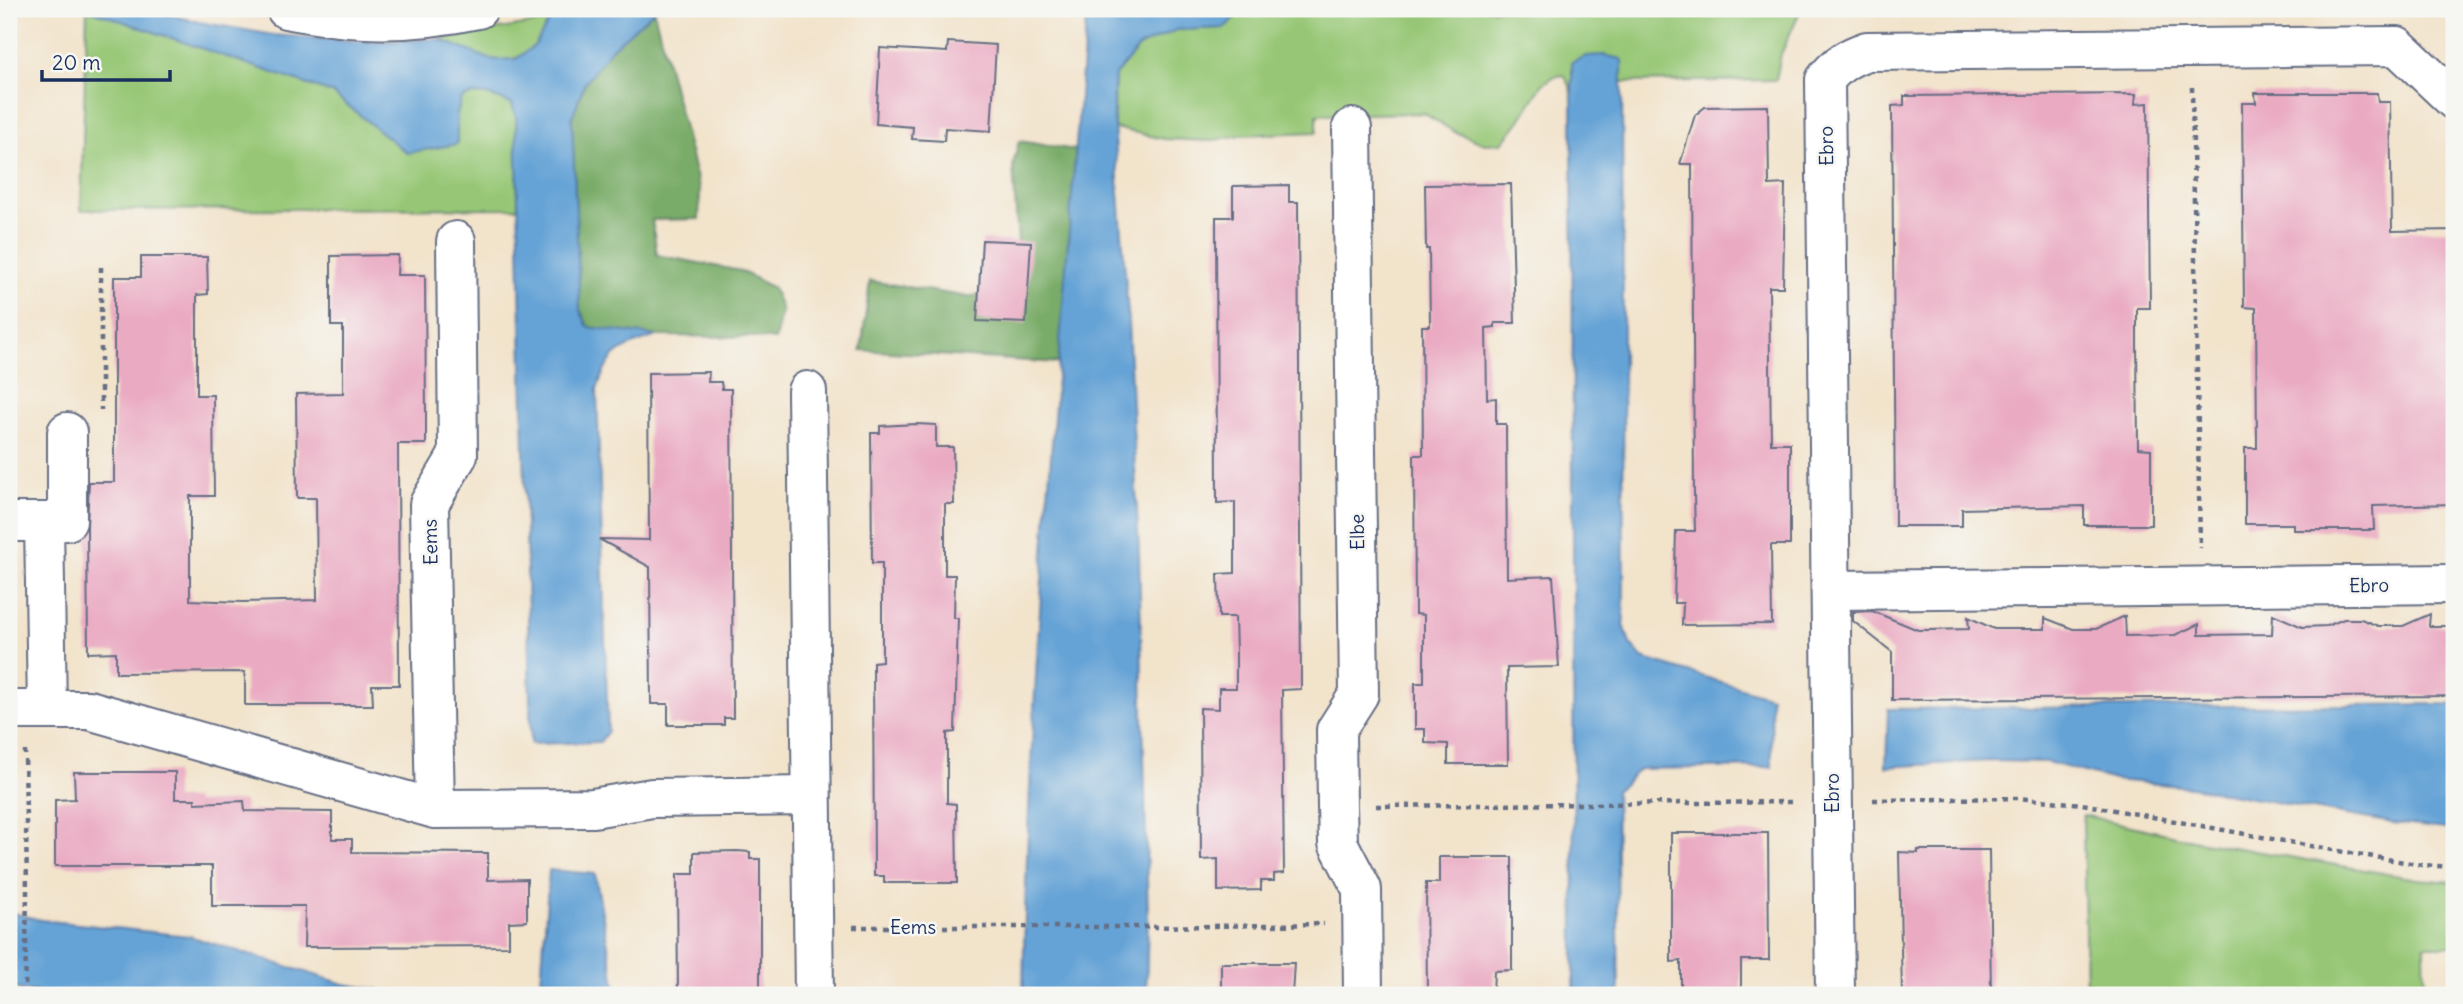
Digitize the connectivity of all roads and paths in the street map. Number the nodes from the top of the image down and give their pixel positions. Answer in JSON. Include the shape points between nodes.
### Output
{"nodes":[{"id":1,"x":286,"y":9,"type":"edge"},
{"id":2,"x":478,"y":9,"type":"edge"},
{"id":3,"x":2192,"y":48,"type":"junction"},
{"id":4,"x":2454,"y":100,"type":"edge"},
{"id":5,"x":1352,"y":128,"type":"dead end"},
{"id":6,"x":456,"y":241,"type":"dead end"},
{"id":7,"x":101,"y":267,"type":"dead end"},
{"id":8,"x":807,"y":391,"type":"dead end"},
{"id":9,"x":66,"y":432,"type":"joint"},
{"id":10,"x":27,"y":522,"type":"edge"},
{"id":11,"x":2454,"y":584,"type":"edge"},
{"id":12,"x":2200,"y":587,"type":"junction"},
{"id":13,"x":1832,"y":590,"type":"junction"},
{"id":14,"x":27,"y":710,"type":"edge"},
{"id":15,"x":811,"y":796,"type":"junction"},
{"id":16,"x":1832,"y":801,"type":"junction"},
{"id":17,"x":1337,"y":806,"type":"junction"},
{"id":18,"x":435,"y":809,"type":"junction"},
{"id":19,"x":2454,"y":867,"type":"edge"},
{"id":20,"x":1363,"y":924,"type":"junction"},
{"id":21,"x":813,"y":927,"type":"junction"},
{"id":22,"x":25,"y":995,"type":"edge"},
{"id":23,"x":814,"y":995,"type":"edge"},
{"id":24,"x":1363,"y":995,"type":"edge"},
{"id":25,"x":1835,"y":995,"type":"edge"}],
"edges":[{"from":1,"to":2,"type":"street","via":[[337,19],[387,21]]},
{"from":3,"to":4,"type":"street","name":"Ebro","via":[[2397,46]]},
{"from":3,"to":12,"type":"path"},
{"from":3,"to":13,"type":"street","name":"Ebro","via":[[1867,51],[1850,56],[1825,80]]},
{"from":5,"to":17,"type":"street","name":"Elbe","via":[[1359,694],[1336,730]]},
{"from":6,"to":18,"type":"street","name":"Eems","via":[[458,455],[429,504]]},
{"from":7,"to":9,"type":"path","via":[[102,432]]},
{"from":8,"to":15,"type":"street"},
{"from":9,"to":10,"type":"street","via":[[68,521]]},
{"from":10,"to":14,"type":"street"},
{"from":11,"to":12,"type":"street","name":"Ebro"},
{"from":12,"to":13,"type":"street","name":"Ebro"},
{"from":13,"to":16,"type":"street","name":"Ebro"},
{"from":14,"to":18,"type":"street","via":[[89,710]]},
{"from":14,"to":22,"type":"path"},
{"from":15,"to":18,"type":"street","via":[[652,798],[593,808]]},
{"from":15,"to":21,"type":"street"},
{"from":16,"to":17,"type":"path"},
{"from":16,"to":19,"type":"path","via":[[2018,798],[2069,803]]},
{"from":16,"to":25,"type":"street","name":"Ebro"},
{"from":17,"to":20,"type":"street","name":"Elbe","via":[[1338,843],[1362,889]]},
{"from":20,"to":21,"type":"path","name":"Eems"},
{"from":20,"to":24,"type":"street","name":"Elbe"},
{"from":21,"to":23,"type":"street"}]}
